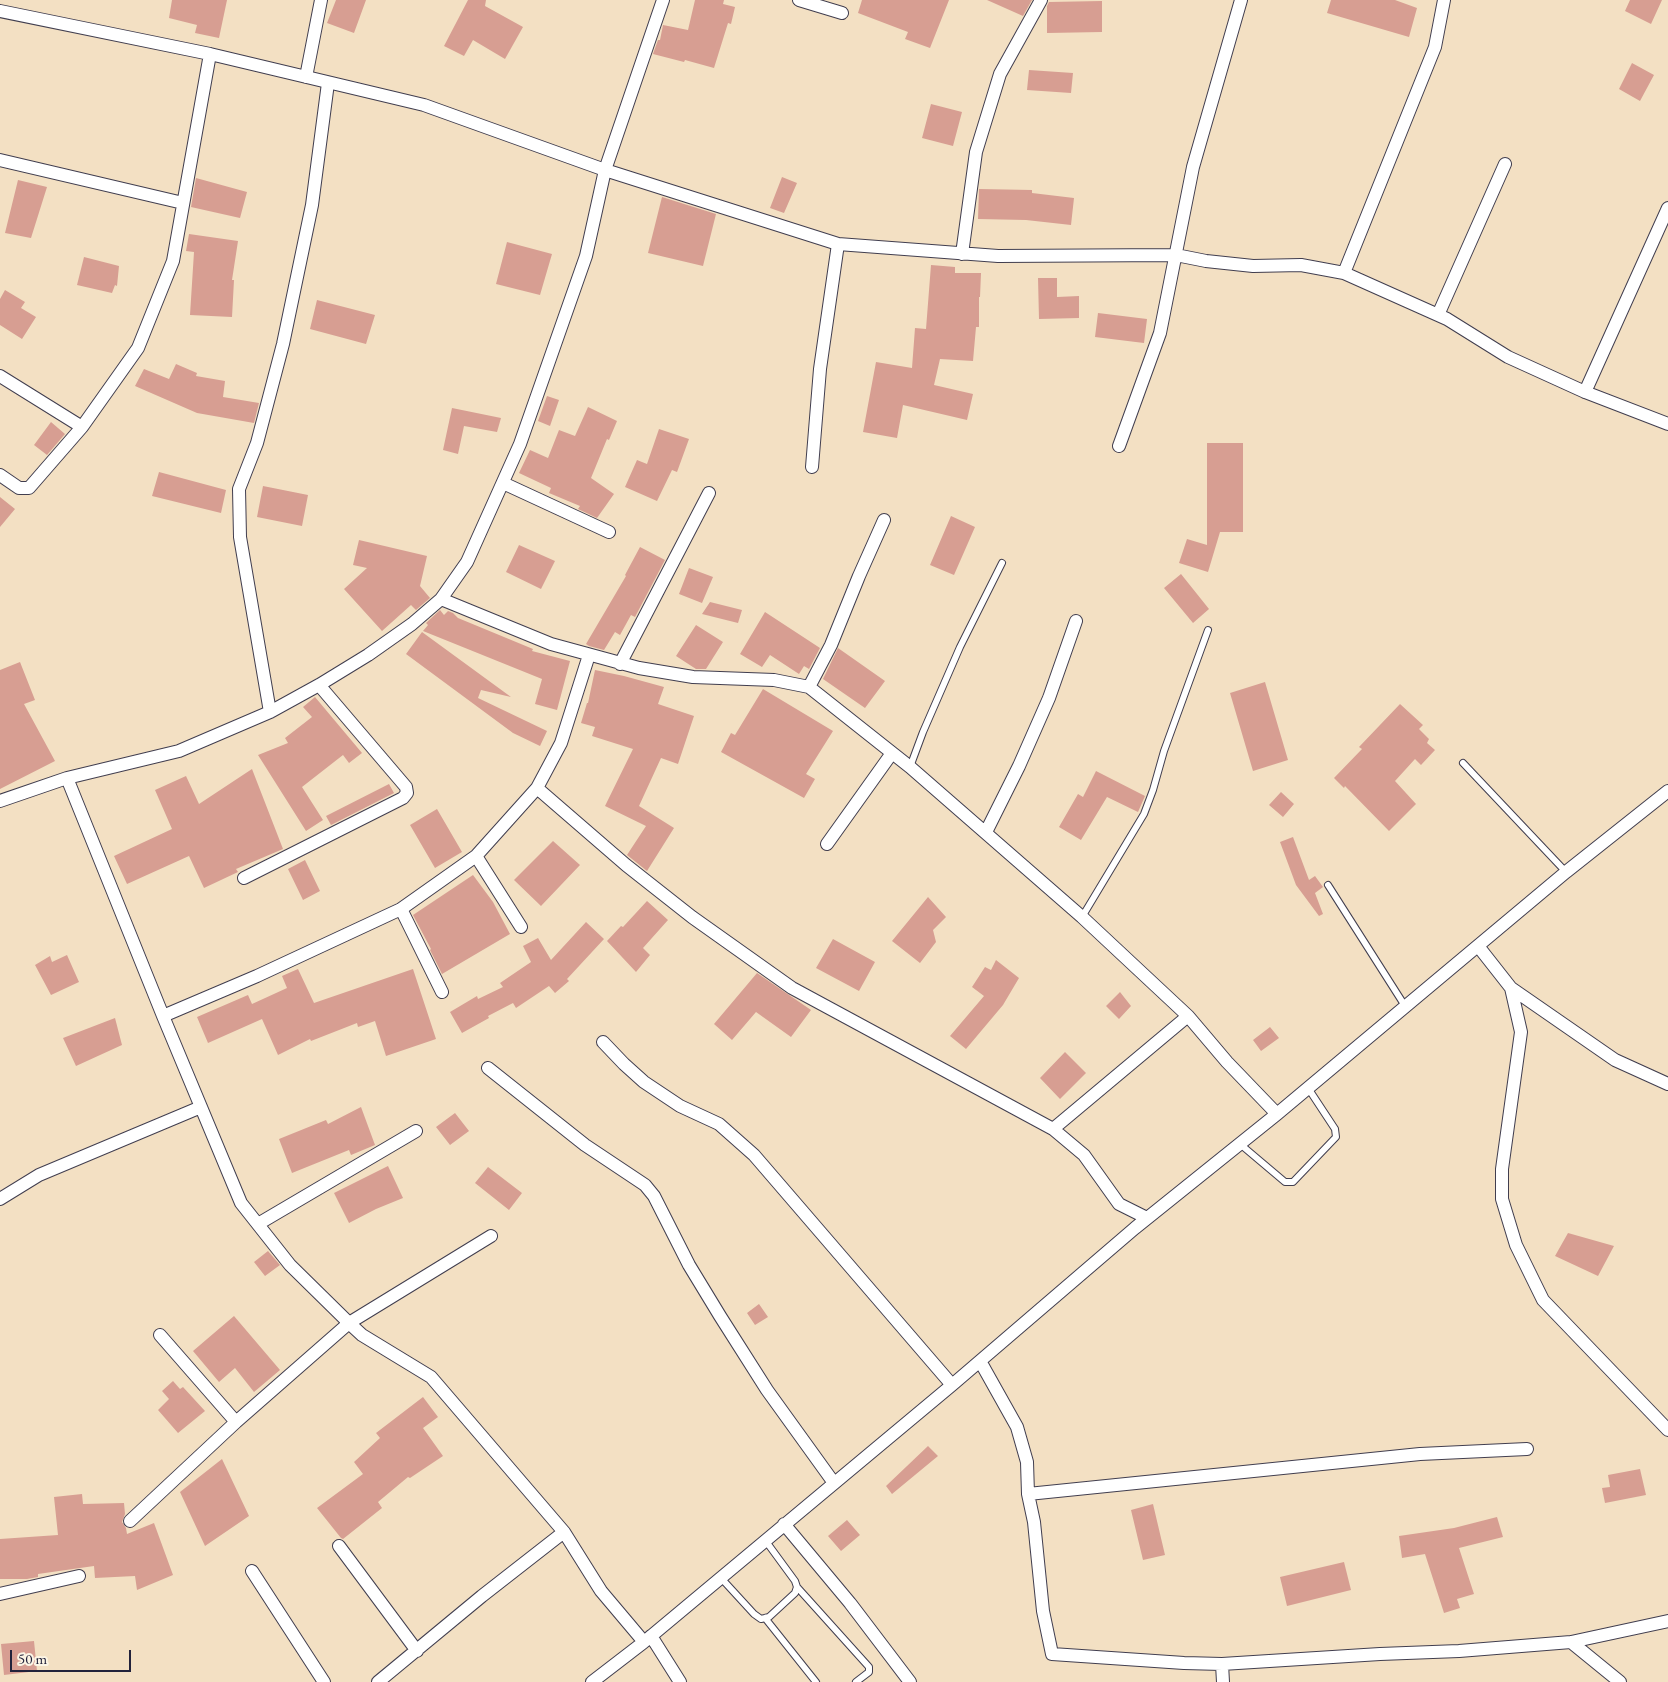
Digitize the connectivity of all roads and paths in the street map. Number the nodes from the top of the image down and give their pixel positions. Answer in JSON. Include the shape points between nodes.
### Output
{"nodes":[{"id":1,"x":322,"y":0,"type":"edge"},
{"id":2,"x":663,"y":0,"type":"edge"},
{"id":3,"x":799,"y":0,"type":"edge"},
{"id":4,"x":1041,"y":0,"type":"edge"},
{"id":5,"x":1240,"y":0,"type":"edge"},
{"id":6,"x":1444,"y":0,"type":"edge"},
{"id":7,"x":0,"y":11,"type":"edge"},
{"id":8,"x":842,"y":13,"type":"dead end"},
{"id":9,"x":210,"y":54,"type":"junction"},
{"id":10,"x":306,"y":77,"type":"junction"},
{"id":11,"x":328,"y":83,"type":"junction"},
{"id":12,"x":0,"y":160,"type":"edge"},
{"id":13,"x":1505,"y":164,"type":"dead end"},
{"id":14,"x":605,"y":170,"type":"junction"},
{"id":15,"x":183,"y":203,"type":"junction"},
{"id":16,"x":1668,"y":208,"type":"edge"},
{"id":17,"x":838,"y":244,"type":"junction"},
{"id":18,"x":962,"y":254,"type":"junction"},
{"id":19,"x":1176,"y":255,"type":"junction"},
{"id":20,"x":1344,"y":273,"type":"junction"},
{"id":21,"x":1438,"y":315,"type":"junction"},
{"id":22,"x":0,"y":376,"type":"edge"},
{"id":23,"x":1585,"y":392,"type":"junction"},
{"id":24,"x":1668,"y":424,"type":"edge"},
{"id":25,"x":82,"y":427,"type":"junction"},
{"id":26,"x":1119,"y":446,"type":"dead end"},
{"id":27,"x":812,"y":467,"type":"dead end"},
{"id":28,"x":0,"y":475,"type":"edge"},
{"id":29,"x":503,"y":483,"type":"junction"},
{"id":30,"x":709,"y":493,"type":"dead end"},
{"id":31,"x":884,"y":520,"type":"dead end"},
{"id":32,"x":609,"y":532,"type":"dead end"},
{"id":33,"x":1002,"y":563,"type":"dead end"},
{"id":34,"x":441,"y":599,"type":"junction"},
{"id":35,"x":1076,"y":621,"type":"dead end"},
{"id":36,"x":1208,"y":630,"type":"dead end"},
{"id":37,"x":589,"y":654,"type":"junction"},
{"id":38,"x":620,"y":664,"type":"junction"},
{"id":39,"x":319,"y":685,"type":"junction"},
{"id":40,"x":809,"y":687,"type":"junction"},
{"id":41,"x":270,"y":712,"type":"junction"},
{"id":42,"x":892,"y":753,"type":"junction"},
{"id":43,"x":1462,"y":764,"type":"dead end"},
{"id":44,"x":910,"y":767,"type":"junction"},
{"id":45,"x":67,"y":778,"type":"junction"},
{"id":46,"x":538,"y":788,"type":"junction"},
{"id":47,"x":1668,"y":791,"type":"edge"},
{"id":48,"x":0,"y":801,"type":"edge"},
{"id":49,"x":986,"y":832,"type":"junction"},
{"id":50,"x":827,"y":844,"type":"dead end"},
{"id":51,"x":476,"y":856,"type":"junction"},
{"id":52,"x":1566,"y":872,"type":"junction"},
{"id":53,"x":244,"y":878,"type":"dead end"},
{"id":54,"x":1328,"y":885,"type":"dead end"},
{"id":55,"x":401,"y":908,"type":"junction"},
{"id":56,"x":1082,"y":917,"type":"junction"},
{"id":57,"x":521,"y":927,"type":"dead end"},
{"id":58,"x":1478,"y":946,"type":"junction"},
{"id":59,"x":1511,"y":988,"type":"junction"},
{"id":60,"x":442,"y":992,"type":"dead end"},
{"id":61,"x":1405,"y":1006,"type":"junction"},
{"id":62,"x":163,"y":1016,"type":"junction"},
{"id":63,"x":1188,"y":1016,"type":"junction"},
{"id":64,"x":603,"y":1042,"type":"dead end"},
{"id":65,"x":488,"y":1068,"type":"dead end"},
{"id":66,"x":1668,"y":1084,"type":"edge"},
{"id":67,"x":1308,"y":1088,"type":"junction"},
{"id":68,"x":201,"y":1107,"type":"junction"},
{"id":69,"x":1277,"y":1114,"type":"junction"},
{"id":70,"x":1053,"y":1129,"type":"junction"},
{"id":71,"x":416,"y":1131,"type":"dead end"},
{"id":72,"x":1240,"y":1144,"type":"junction"},
{"id":73,"x":0,"y":1199,"type":"edge"},
{"id":74,"x":1147,"y":1218,"type":"junction"},
{"id":75,"x":258,"y":1224,"type":"junction"},
{"id":76,"x":491,"y":1236,"type":"dead end"},
{"id":77,"x":349,"y":1323,"type":"junction"},
{"id":78,"x":160,"y":1335,"type":"dead end"},
{"id":79,"x":980,"y":1361,"type":"junction"},
{"id":80,"x":952,"y":1385,"type":"junction"},
{"id":81,"x":236,"y":1422,"type":"junction"},
{"id":82,"x":1668,"y":1430,"type":"edge"},
{"id":83,"x":1527,"y":1449,"type":"dead end"},
{"id":84,"x":834,"y":1483,"type":"junction"},
{"id":85,"x":1028,"y":1494,"type":"junction"},
{"id":86,"x":130,"y":1520,"type":"dead end"},
{"id":87,"x":784,"y":1524,"type":"junction"},
{"id":88,"x":564,"y":1532,"type":"junction"},
{"id":89,"x":766,"y":1540,"type":"junction"},
{"id":90,"x":339,"y":1546,"type":"dead end"},
{"id":91,"x":252,"y":1571,"type":"dead end"},
{"id":92,"x":79,"y":1576,"type":"dead end"},
{"id":93,"x":721,"y":1578,"type":"junction"},
{"id":94,"x":797,"y":1587,"type":"junction"},
{"id":95,"x":0,"y":1594,"type":"edge"},
{"id":96,"x":765,"y":1618,"type":"junction"},
{"id":97,"x":1668,"y":1621,"type":"edge"},
{"id":98,"x":648,"y":1639,"type":"junction"},
{"id":99,"x":1571,"y":1642,"type":"junction"},
{"id":100,"x":417,"y":1651,"type":"junction"},
{"id":101,"x":1222,"y":1664,"type":"junction"},
{"id":102,"x":324,"y":1682,"type":"edge"},
{"id":103,"x":378,"y":1682,"type":"edge"},
{"id":104,"x":592,"y":1682,"type":"edge"},
{"id":105,"x":680,"y":1682,"type":"edge"},
{"id":106,"x":816,"y":1682,"type":"edge"},
{"id":107,"x":856,"y":1682,"type":"edge"},
{"id":108,"x":910,"y":1682,"type":"edge"},
{"id":109,"x":1223,"y":1682,"type":"edge"},
{"id":110,"x":1620,"y":1682,"type":"edge"}],
"edges":[{"from":1,"to":10,"type":"street"},
{"from":2,"to":14,"type":"street"},
{"from":3,"to":8,"type":"street"},
{"from":4,"to":18,"type":"street","via":[[1000,74],[976,152]]},
{"from":5,"to":19,"type":"street","via":[[1193,167]]},
{"from":6,"to":20,"type":"street","via":[[1434,47]]},
{"from":7,"to":9,"type":"street"},
{"from":9,"to":10,"type":"street"},
{"from":9,"to":15,"type":"street"},
{"from":10,"to":11,"type":"street"},
{"from":11,"to":14,"type":"street","via":[[424,105]]},
{"from":11,"to":41,"type":"street","via":[[312,205],[283,344],[257,443],[239,489],[240,537]]},
{"from":12,"to":15,"type":"street"},
{"from":13,"to":21,"type":"street"},
{"from":14,"to":17,"type":"street"},
{"from":14,"to":29,"type":"street","via":[[586,256],[520,444]]},
{"from":15,"to":25,"type":"street","via":[[173,261],[138,348]]},
{"from":16,"to":23,"type":"street"},
{"from":17,"to":18,"type":"street"},
{"from":17,"to":27,"type":"street","via":[[820,369]]},
{"from":18,"to":19,"type":"street"},
{"from":19,"to":20,"type":"street","via":[[1244,265],[1301,265]]},
{"from":19,"to":26,"type":"street","via":[[1160,333]]},
{"from":20,"to":21,"type":"street"},
{"from":21,"to":23,"type":"street","via":[[1508,357]]},
{"from":22,"to":25,"type":"street"},
{"from":23,"to":24,"type":"street"},
{"from":25,"to":28,"type":"street","via":[[29,488],[19,488]]},
{"from":29,"to":32,"type":"street"},
{"from":29,"to":34,"type":"street","via":[[467,562]]},
{"from":30,"to":38,"type":"street"},
{"from":31,"to":40,"type":"street","via":[[831,645]]},
{"from":33,"to":44,"type":"lane","via":[[960,647]]},
{"from":34,"to":37,"type":"street","via":[[551,644]]},
{"from":34,"to":39,"type":"street","via":[[412,624]]},
{"from":35,"to":49,"type":"street","via":[[1049,698]]},
{"from":36,"to":56,"type":"lane","via":[[1144,814]]},
{"from":37,"to":38,"type":"street"},
{"from":37,"to":46,"type":"street","via":[[561,743]]},
{"from":38,"to":40,"type":"street","via":[[693,677],[774,680]]},
{"from":39,"to":41,"type":"street"},
{"from":39,"to":53,"type":"street","via":[[406,787],[407,793]]},
{"from":40,"to":42,"type":"street"},
{"from":41,"to":45,"type":"street","via":[[179,751]]},
{"from":42,"to":44,"type":"street"},
{"from":42,"to":50,"type":"street"},
{"from":43,"to":52,"type":"lane"},
{"from":44,"to":49,"type":"street"},
{"from":45,"to":48,"type":"street"},
{"from":45,"to":62,"type":"street"},
{"from":46,"to":51,"type":"street"},
{"from":46,"to":70,"type":"street","via":[[626,865],[692,917],[792,988]]},
{"from":47,"to":52,"type":"street"},
{"from":49,"to":56,"type":"street"},
{"from":51,"to":55,"type":"street"},
{"from":51,"to":57,"type":"street"},
{"from":52,"to":58,"type":"street"},
{"from":54,"to":61,"type":"lane"},
{"from":55,"to":60,"type":"street"},
{"from":55,"to":62,"type":"street"},
{"from":56,"to":63,"type":"street"},
{"from":58,"to":59,"type":"street"},
{"from":58,"to":61,"type":"street"},
{"from":59,"to":66,"type":"street","via":[[1615,1060]]},
{"from":59,"to":82,"type":"street","via":[[1521,1032],[1502,1169],[1502,1199],[1516,1245],[1543,1300]]},
{"from":61,"to":67,"type":"street"},
{"from":62,"to":68,"type":"street"},
{"from":63,"to":69,"type":"street"},
{"from":63,"to":70,"type":"street"},
{"from":64,"to":80,"type":"street","via":[[644,1082],[680,1106],[719,1124],[754,1155]]},
{"from":65,"to":84,"type":"street","via":[[585,1145],[645,1185],[720,1316],[767,1390]]},
{"from":67,"to":69,"type":"street"},
{"from":67,"to":72,"type":"lane","via":[[1335,1129],[1336,1137],[1293,1182],[1285,1182]]},
{"from":68,"to":73,"type":"street","via":[[39,1175]]},
{"from":68,"to":75,"type":"street","via":[[241,1203]]},
{"from":69,"to":72,"type":"street"},
{"from":70,"to":74,"type":"street","via":[[1084,1154],[1119,1204]]},
{"from":71,"to":75,"type":"street"},
{"from":72,"to":74,"type":"street"},
{"from":74,"to":79,"type":"street"},
{"from":75,"to":77,"type":"street","via":[[290,1265]]},
{"from":76,"to":77,"type":"street"},
{"from":77,"to":81,"type":"street"},
{"from":77,"to":88,"type":"street","via":[[362,1335],[431,1377]]},
{"from":78,"to":81,"type":"street"},
{"from":79,"to":80,"type":"street"},
{"from":79,"to":85,"type":"street","via":[[1016,1427],[1027,1462]]},
{"from":80,"to":84,"type":"street"},
{"from":81,"to":86,"type":"street"},
{"from":83,"to":85,"type":"street","via":[[1420,1454]]},
{"from":84,"to":87,"type":"street"},
{"from":85,"to":101,"type":"street","via":[[1043,1611],[1052,1654]]},
{"from":87,"to":89,"type":"street"},
{"from":87,"to":108,"type":"street"},
{"from":88,"to":98,"type":"street","via":[[601,1591]]},
{"from":88,"to":100,"type":"street"},
{"from":89,"to":93,"type":"street"},
{"from":89,"to":94,"type":"lane"},
{"from":90,"to":100,"type":"street"},
{"from":91,"to":102,"type":"street"},
{"from":92,"to":95,"type":"street"},
{"from":93,"to":96,"type":"lane","via":[[754,1614]]},
{"from":93,"to":98,"type":"street"},
{"from":94,"to":96,"type":"lane","via":[[795,1593]]},
{"from":94,"to":107,"type":"lane","via":[[869,1667],[869,1672]]},
{"from":96,"to":106,"type":"lane"},
{"from":97,"to":99,"type":"street"},
{"from":98,"to":104,"type":"street"},
{"from":98,"to":105,"type":"street"},
{"from":99,"to":101,"type":"street","via":[[1459,1652]]},
{"from":99,"to":110,"type":"street"},
{"from":100,"to":103,"type":"street"},
{"from":101,"to":109,"type":"street"}]}
